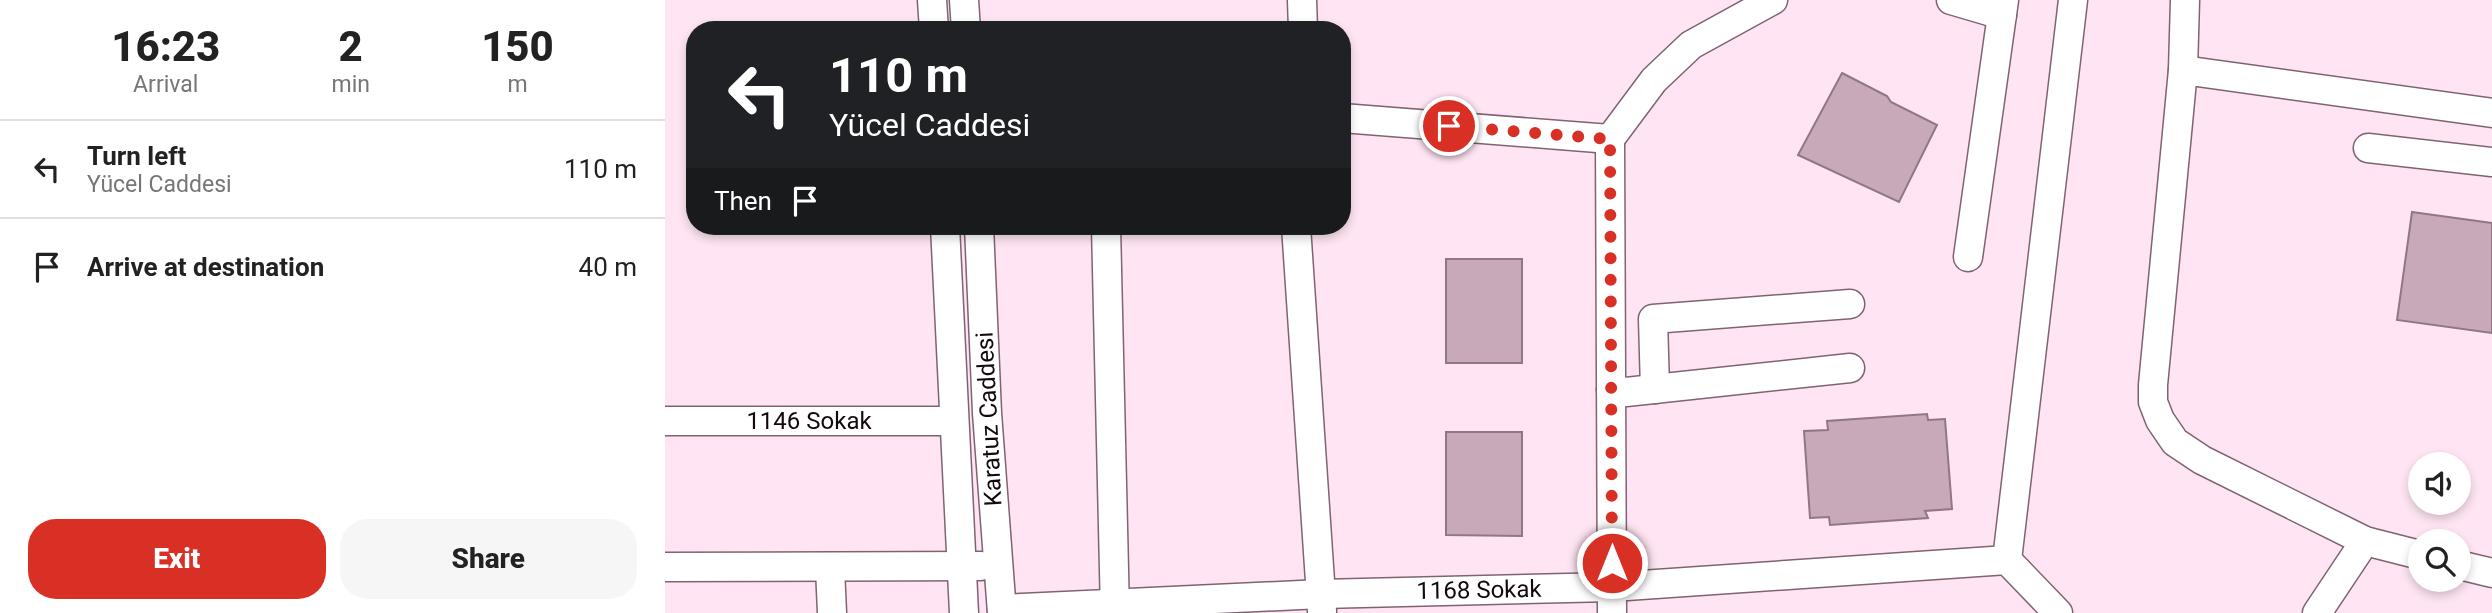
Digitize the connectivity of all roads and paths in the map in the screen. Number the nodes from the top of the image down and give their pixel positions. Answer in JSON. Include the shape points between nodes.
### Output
{"nodes":[{"id":1,"x":932,"y":0,"type":"edge"},
{"id":2,"x":964,"y":0,"type":"edge"},
{"id":3,"x":1302,"y":0,"type":"edge"},
{"id":4,"x":1773,"y":0,"type":"edge"},
{"id":5,"x":1951,"y":0,"type":"edge"},
{"id":6,"x":2073,"y":0,"type":"edge"},
{"id":7,"x":2185,"y":0,"type":"edge"},
{"id":8,"x":2003,"y":8,"type":"edge"},
{"id":9,"x":933,"y":21,"type":"edge"},
{"id":10,"x":965,"y":21,"type":"edge"},
{"id":11,"x":1303,"y":21,"type":"edge"},
{"id":12,"x":2183,"y":70,"type":"junction"},
{"id":13,"x":2492,"y":113,"type":"edge"},
{"id":14,"x":1351,"y":119,"type":"edge"},
{"id":15,"x":1610,"y":139,"type":"junction"},
{"id":16,"x":2368,"y":148,"type":"dead end"},
{"id":17,"x":2492,"y":162,"type":"edge"},
{"id":18,"x":945,"y":235,"type":"edge"},
{"id":19,"x":980,"y":235,"type":"edge"},
{"id":20,"x":1106,"y":235,"type":"edge"},
{"id":21,"x":1297,"y":235,"type":"edge"},
{"id":22,"x":1968,"y":257,"type":"dead end"},
{"id":23,"x":1850,"y":304,"type":"dead end"},
{"id":24,"x":1850,"y":368,"type":"dead end"},
{"id":25,"x":1655,"y":389,"type":"junction"},
{"id":26,"x":1611,"y":390,"type":"junction"},
{"id":27,"x":665,"y":421,"type":"edge"},
{"id":28,"x":954,"y":421,"type":"junction"},
{"id":29,"x":2365,"y":541,"type":"junction"},
{"id":30,"x":2408,"y":552,"type":"edge"},
{"id":31,"x":2007,"y":559,"type":"junction"},
{"id":32,"x":998,"y":565,"type":"junction"},
{"id":33,"x":665,"y":567,"type":"edge"},
{"id":34,"x":961,"y":567,"type":"junction"},
{"id":35,"x":830,"y":568,"type":"junction"},
{"id":36,"x":2471,"y":568,"type":"edge"},
{"id":37,"x":2492,"y":573,"type":"edge"},
{"id":38,"x":1612,"y":600,"type":"edge"},
{"id":39,"x":1321,"y":603,"type":"edge"},
{"id":40,"x":1115,"y":609,"type":"edge"},
{"id":41,"x":1002,"y":611,"type":"edge"},
{"id":42,"x":832,"y":613,"type":"edge"},
{"id":43,"x":964,"y":613,"type":"edge"},
{"id":44,"x":2058,"y":613,"type":"edge"},
{"id":45,"x":2317,"y":613,"type":"edge"}],
"edges":[{"from":1,"to":9,"type":"street"},
{"from":2,"to":10,"type":"street"},
{"from":3,"to":11,"type":"street"},
{"from":4,"to":15,"type":"street","via":[[1691,45],[1654,80]]},
{"from":5,"to":8,"type":"street"},
{"from":6,"to":31,"type":"street"},
{"from":7,"to":12,"type":"street"},
{"from":8,"to":22,"type":"street"},
{"from":12,"to":13,"type":"street"},
{"from":12,"to":29,"type":"street","via":[[2153,385],[2157,411],[2175,442],[2202,460]]},
{"from":14,"to":15,"type":"street"},
{"from":15,"to":26,"type":"street"},
{"from":16,"to":17,"type":"street"},
{"from":18,"to":28,"type":"street","name":"Karatuz Caddesi"},
{"from":19,"to":32,"type":"street","name":"Karatuz Caddesi"},
{"from":20,"to":40,"type":"street"},
{"from":21,"to":39,"type":"street"},
{"from":23,"to":25,"type":"street","via":[[1653,319]]},
{"from":24,"to":25,"type":"street"},
{"from":25,"to":26,"type":"street"},
{"from":26,"to":38,"type":"street"},
{"from":27,"to":28,"type":"street","name":"1146 Sokak"},
{"from":28,"to":34,"type":"street","name":"Karatuz Caddesi"},
{"from":29,"to":30,"type":"street"},
{"from":29,"to":45,"type":"street"},
{"from":31,"to":38,"type":"street","name":"1168 Sokak"},
{"from":31,"to":44,"type":"street"},
{"from":32,"to":34,"type":"street"},
{"from":32,"to":41,"type":"street","name":"Karatuz Caddesi"},
{"from":33,"to":35,"type":"street"},
{"from":34,"to":35,"type":"street"},
{"from":34,"to":43,"type":"street","name":"Karatuz Caddesi"},
{"from":35,"to":42,"type":"street"},
{"from":36,"to":37,"type":"street"},
{"from":38,"to":39,"type":"street","name":"1168 Sokak"},
{"from":39,"to":40,"type":"street","name":"1168 Sokak"},
{"from":40,"to":41,"type":"street","name":"1168 Sokak"}]}
